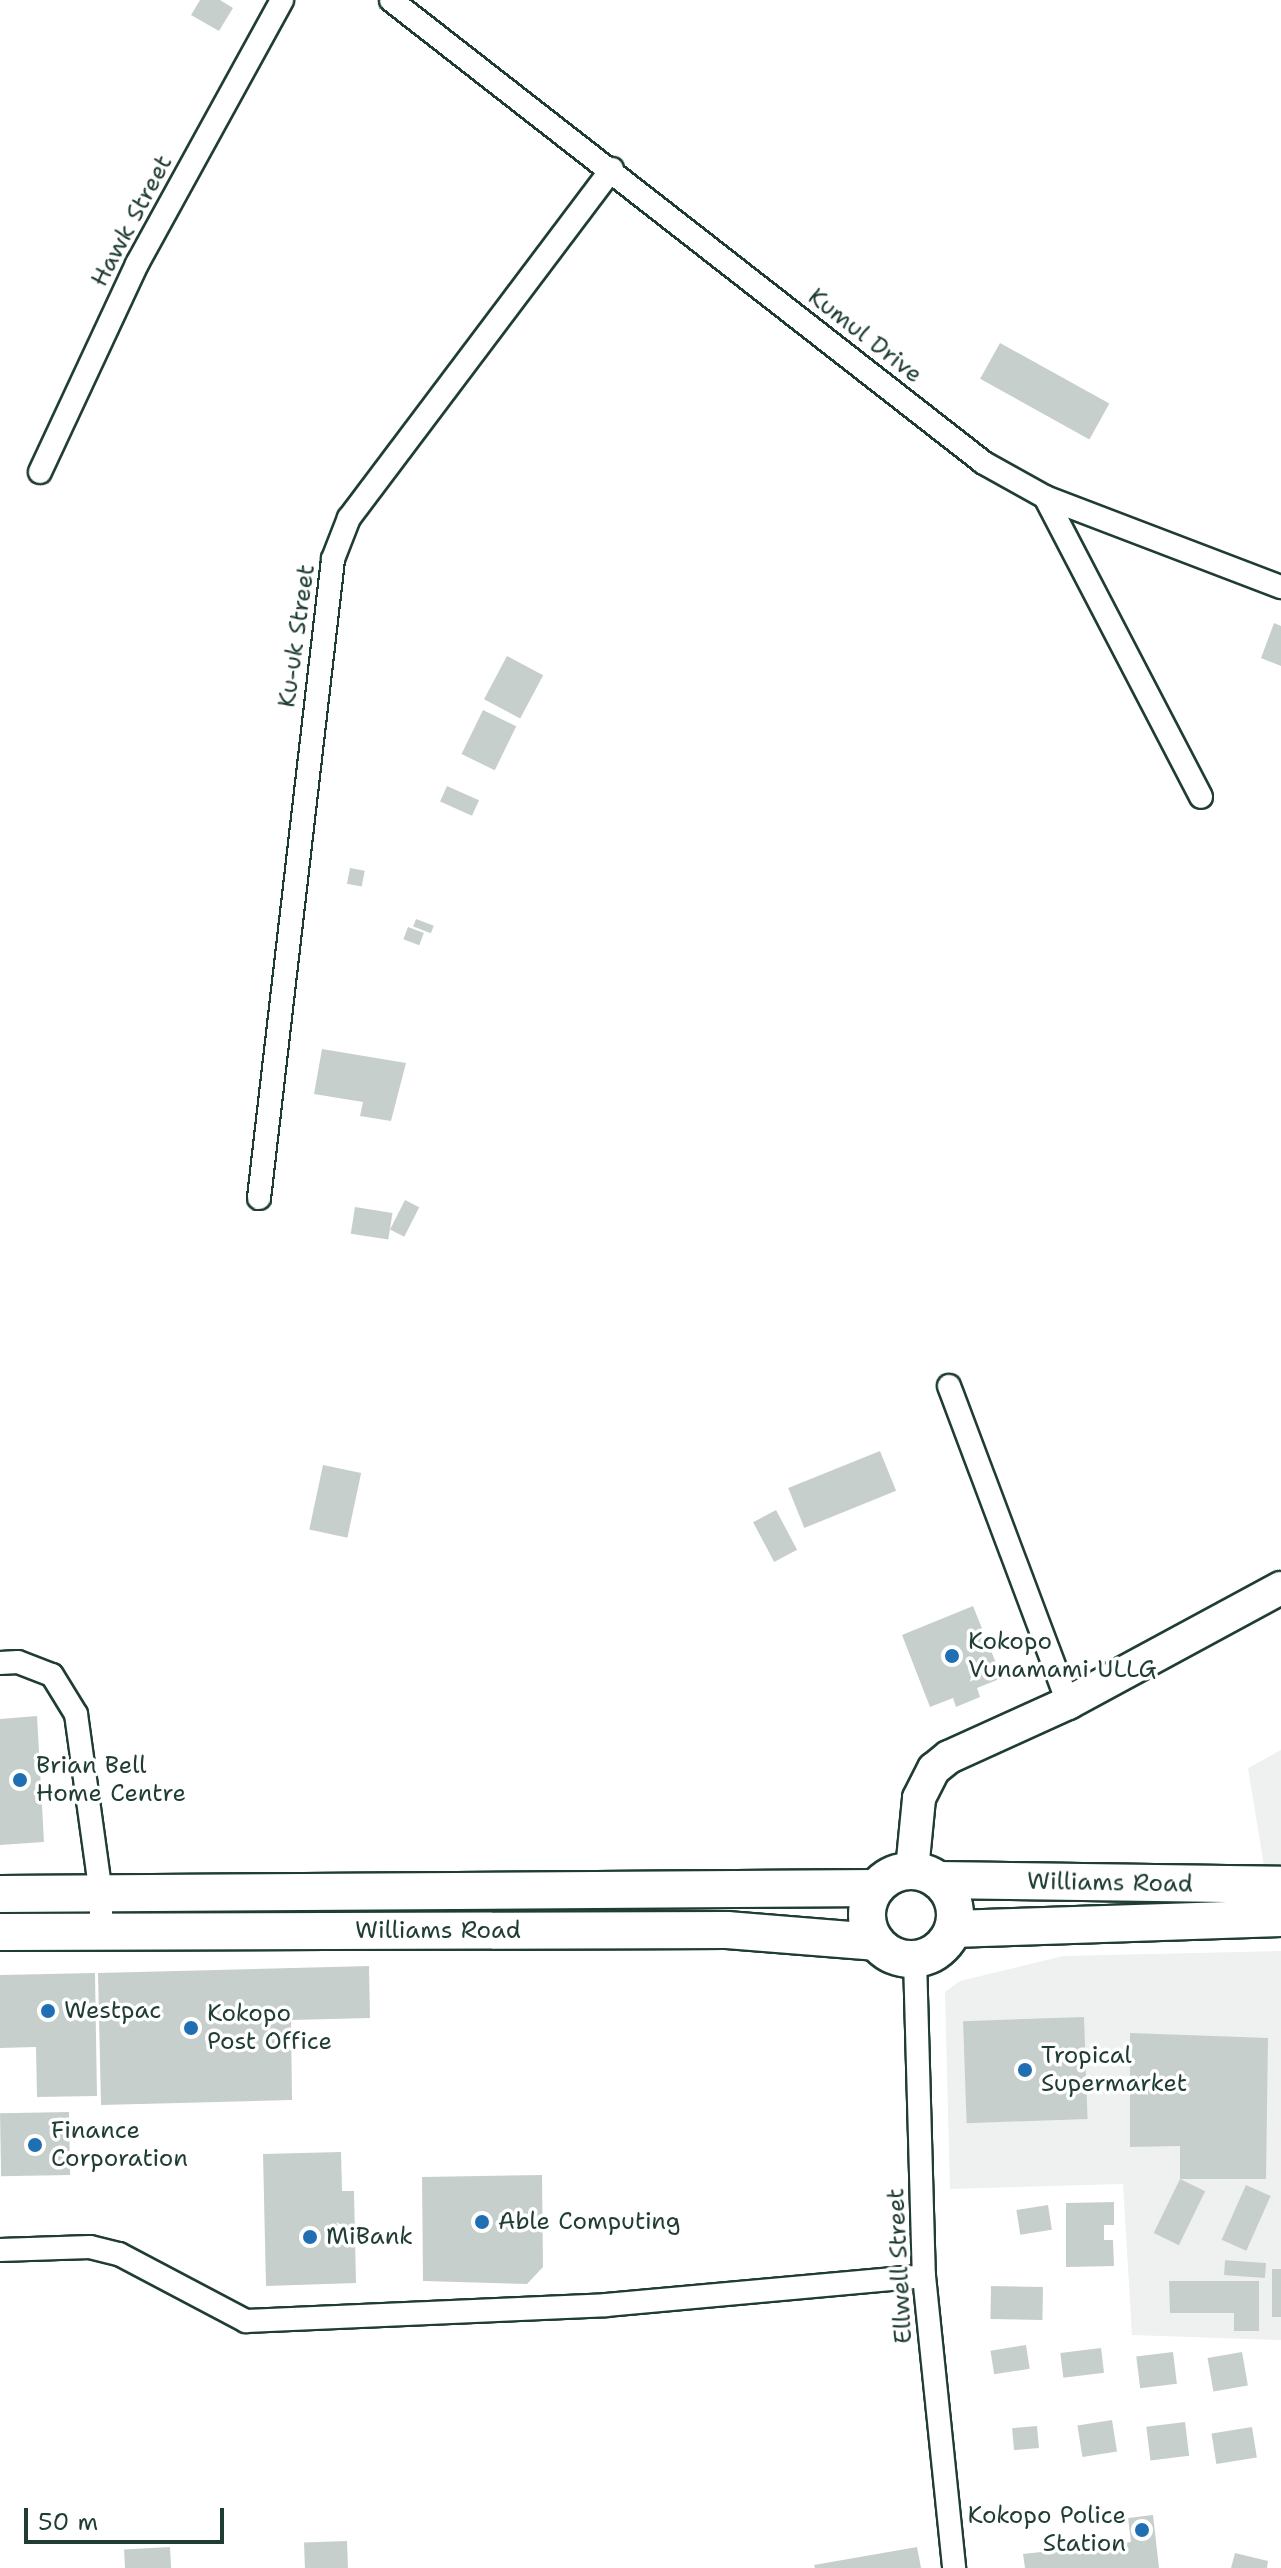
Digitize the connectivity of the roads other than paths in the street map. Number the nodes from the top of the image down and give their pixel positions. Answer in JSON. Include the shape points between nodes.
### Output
{"nodes":[{"id":1,"x":282,"y":0,"type":"edge"},
{"id":2,"x":391,"y":0,"type":"edge"},
{"id":3,"x":612,"y":169,"type":"junction"},
{"id":4,"x":40,"y":472,"type":"dead end"},
{"id":5,"x":1045,"y":497,"type":"junction"},
{"id":6,"x":1281,"y":587,"type":"edge"},
{"id":7,"x":1201,"y":797,"type":"dead end"},
{"id":8,"x":259,"y":1198,"type":"dead end"},
{"id":9,"x":949,"y":1386,"type":"dead end"},
{"id":10,"x":1281,"y":1588,"type":"edge"},
{"id":11,"x":0,"y":1663,"type":"edge"},
{"id":12,"x":1068,"y":1703,"type":"junction"},
{"id":13,"x":925,"y":1875,"type":"junction"},
{"id":14,"x":1281,"y":1885,"type":"edge"},
{"id":15,"x":875,"y":1888,"type":"junction"},
{"id":16,"x":0,"y":1894,"type":"edge"},
{"id":17,"x":101,"y":1895,"type":"junction"},
{"id":18,"x":1281,"y":1918,"type":"edge"},
{"id":19,"x":953,"y":1929,"type":"junction"},
{"id":20,"x":101,"y":1931,"type":"junction"},
{"id":21,"x":0,"y":1932,"type":"edge"},
{"id":22,"x":875,"y":1942,"type":"junction"},
{"id":23,"x":915,"y":1959,"type":"junction"},
{"id":24,"x":0,"y":2250,"type":"edge"},
{"id":25,"x":924,"y":2276,"type":"junction"},
{"id":26,"x":954,"y":2568,"type":"edge"}],
"edges":[{"from":1,"to":4,"type":"street","name":"Hawk Street","via":[[137,264]]},
{"from":2,"to":3,"type":"street","name":"Kumul Drive","via":[[448,49]]},
{"from":3,"to":5,"type":"street","name":"Kumul Drive","via":[[984,463]]},
{"from":3,"to":8,"type":"street","name":"Ku-uk Street","via":[[349,518],[333,559]]},
{"from":5,"to":6,"type":"street","name":"Kumul Drive"},
{"from":5,"to":7,"type":"street"},
{"from":9,"to":12,"type":"street"},
{"from":10,"to":12,"type":"street"},
{"from":11,"to":17,"type":"street","via":[[18,1662],[52,1675],[76,1714]]},
{"from":12,"to":13,"type":"street","via":[[967,1748],[934,1769],[919,1798]]},
{"from":13,"to":14,"type":"main road","name":"Williams Road"},
{"from":13,"to":15,"type":"main road","name":"Williams Road","via":[[885,1878]]},
{"from":13,"to":19,"type":"main road","via":[[955,1911]]},
{"from":15,"to":17,"type":"main road","name":"Williams Road"},
{"from":15,"to":22,"type":"main road","via":[[866,1924]]},
{"from":16,"to":17,"type":"main road","name":"Williams Road"},
{"from":17,"to":20,"type":"street"},
{"from":18,"to":19,"type":"main road","name":"Williams Road"},
{"from":19,"to":23,"type":"main road","via":[[938,1949]]},
{"from":20,"to":21,"type":"main road","name":"Williams Road"},
{"from":20,"to":22,"type":"main road","name":"Williams Road","via":[[727,1930]]},
{"from":22,"to":23,"type":"main road","name":"Williams Road","via":[[900,1958]]},
{"from":23,"to":25,"type":"street","name":"Ellwell Street"},
{"from":24,"to":25,"type":"street","via":[[90,2247],[119,2254],[246,2321],[606,2305]]},
{"from":25,"to":26,"type":"street","name":"Ellwell Street"}]}
